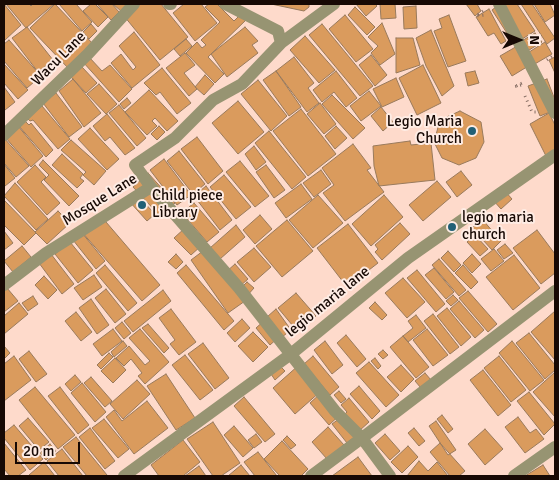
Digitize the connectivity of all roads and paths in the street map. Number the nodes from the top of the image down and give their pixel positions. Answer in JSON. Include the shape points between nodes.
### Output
{"nodes":[{"id":1,"x":134,"y":4,"type":"edge"},
{"id":2,"x":225,"y":4,"type":"edge"},
{"id":3,"x":334,"y":4,"type":"edge"},
{"id":4,"x":499,"y":4,"type":"edge"},
{"id":5,"x":281,"y":43,"type":"junction"},
{"id":6,"x":555,"y":113,"type":"edge"},
{"id":7,"x":4,"y":135,"type":"edge"},
{"id":8,"x":555,"y":155,"type":"edge"},
{"id":9,"x":151,"y":187,"type":"junction"},
{"id":10,"x":4,"y":285,"type":"edge"},
{"id":11,"x":555,"y":290,"type":"edge"},
{"id":12,"x":291,"y":354,"type":"junction"},
{"id":13,"x":362,"y":438,"type":"junction"},
{"id":14,"x":555,"y":447,"type":"edge"},
{"id":15,"x":124,"y":476,"type":"edge"},
{"id":16,"x":311,"y":476,"type":"edge"},
{"id":17,"x":390,"y":476,"type":"edge"},
{"id":18,"x":514,"y":476,"type":"edge"}],
"edges":[{"from":1,"to":7,"type":"street","name":"Wacu Lane","via":[[88,54]]},
{"from":2,"to":5,"type":"street","via":[[278,31]]},
{"from":3,"to":5,"type":"street","name":"Mosque Lane"},
{"from":4,"to":6,"type":"street"},
{"from":5,"to":9,"type":"street","name":"Mosque Lane","via":[[242,84],[213,100],[175,138],[135,165]]},
{"from":8,"to":12,"type":"street","name":"legio maria lane","via":[[408,258]]},
{"from":9,"to":10,"type":"street","name":"Mosque Lane","via":[[46,253]]},
{"from":9,"to":12,"type":"street","via":[[239,288]]},
{"from":11,"to":13,"type":"street"},
{"from":12,"to":13,"type":"street","via":[[335,411]]},
{"from":12,"to":15,"type":"street","name":"legio maria lane"},
{"from":13,"to":16,"type":"street"},
{"from":13,"to":17,"type":"street"},
{"from":14,"to":18,"type":"street"}]}
